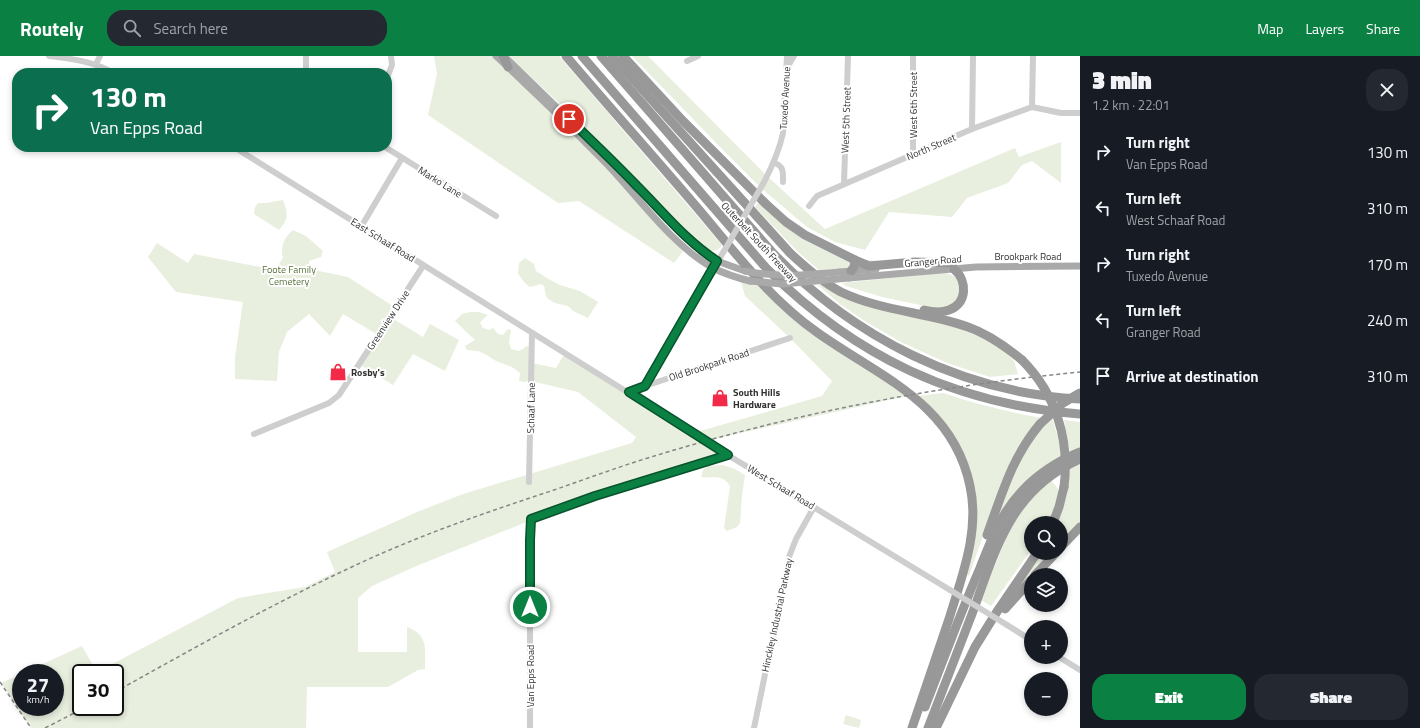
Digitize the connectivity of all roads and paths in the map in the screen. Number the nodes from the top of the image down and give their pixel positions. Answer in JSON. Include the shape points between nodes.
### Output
{"nodes":[{"id":1,"x":49,"y":56,"type":"edge"},
{"id":2,"x":100,"y":56,"type":"edge"},
{"id":3,"x":306,"y":56,"type":"edge"},
{"id":4,"x":391,"y":56,"type":"edge"},
{"id":5,"x":496,"y":56,"type":"edge"},
{"id":6,"x":504,"y":56,"type":"edge"},
{"id":7,"x":566,"y":56,"type":"edge"},
{"id":8,"x":582,"y":56,"type":"edge"},
{"id":9,"x":601,"y":56,"type":"edge"},
{"id":10,"x":612,"y":56,"type":"edge"},
{"id":11,"x":623,"y":56,"type":"edge"},
{"id":12,"x":698,"y":56,"type":"edge"},
{"id":13,"x":787,"y":56,"type":"edge"},
{"id":14,"x":794,"y":56,"type":"edge"},
{"id":15,"x":848,"y":56,"type":"edge"},
{"id":16,"x":913,"y":56,"type":"edge"},
{"id":17,"x":973,"y":56,"type":"edge"},
{"id":18,"x":1033,"y":56,"type":"edge"},
{"id":19,"x":687,"y":61,"type":"dead end"},
{"id":20,"x":96,"y":64,"type":"junction"},
{"id":21,"x":508,"y":67,"type":"junction"},
{"id":22,"x":104,"y":68,"type":"edge"},
{"id":23,"x":306,"y":68,"type":"edge"},
{"id":24,"x":391,"y":68,"type":"edge"},
{"id":25,"x":787,"y":71,"type":"junction"},
{"id":26,"x":1032,"y":107,"type":"junction"},
{"id":27,"x":1080,"y":113,"type":"edge"},
{"id":28,"x":972,"y":129,"type":"junction"},
{"id":29,"x":242,"y":152,"type":"edge"},
{"id":30,"x":392,"y":152,"type":"edge"},
{"id":31,"x":245,"y":154,"type":"joint"},
{"id":32,"x":913,"y":154,"type":"junction"},
{"id":33,"x":402,"y":158,"type":"junction"},
{"id":34,"x":774,"y":162,"type":"junction"},
{"id":35,"x":783,"y":182,"type":"dead end"},
{"id":36,"x":844,"y":184,"type":"junction"},
{"id":37,"x":809,"y":206,"type":"dead end"},
{"id":38,"x":496,"y":216,"type":"dead end"},
{"id":39,"x":361,"y":227,"type":"junction"},
{"id":40,"x":855,"y":260,"type":"junction"},
{"id":41,"x":716,"y":265,"type":"junction"},
{"id":42,"x":423,"y":266,"type":"junction"},
{"id":43,"x":954,"y":266,"type":"junction"},
{"id":44,"x":1080,"y":266,"type":"edge"},
{"id":45,"x":976,"y":267,"type":"joint"},
{"id":46,"x":850,"y":275,"type":"junction"},
{"id":47,"x":875,"y":304,"type":"junction"},
{"id":48,"x":532,"y":333,"type":"junction"},
{"id":49,"x":790,"y":338,"type":"dead end"},
{"id":50,"x":645,"y":386,"type":"junction"},
{"id":51,"x":629,"y":392,"type":"junction"},
{"id":52,"x":1080,"y":393,"type":"edge"},
{"id":53,"x":1080,"y":399,"type":"edge"},
{"id":54,"x":1080,"y":414,"type":"edge"},
{"id":55,"x":254,"y":434,"type":"dead end"},
{"id":56,"x":1080,"y":452,"type":"edge"},
{"id":57,"x":728,"y":455,"type":"junction"},
{"id":58,"x":1080,"y":460,"type":"edge"},
{"id":59,"x":529,"y":482,"type":"dead end"},
{"id":60,"x":814,"y":507,"type":"junction"},
{"id":61,"x":1056,"y":516,"type":"edge"},
{"id":62,"x":1080,"y":527,"type":"edge"},
{"id":63,"x":1068,"y":540,"type":"edge"},
{"id":64,"x":1032,"y":560,"type":"edge"},
{"id":65,"x":1049,"y":560,"type":"edge"},
{"id":66,"x":1042,"y":568,"type":"edge"},
{"id":67,"x":1024,"y":588,"type":"edge"},
{"id":68,"x":965,"y":602,"type":"junction"},
{"id":69,"x":1024,"y":636,"type":"edge"},
{"id":70,"x":1068,"y":663,"type":"edge"},
{"id":71,"x":1080,"y":670,"type":"edge"},
{"id":72,"x":961,"y":675,"type":"junction"},
{"id":73,"x":530,"y":728,"type":"edge"},
{"id":74,"x":754,"y":728,"type":"edge"},
{"id":75,"x":912,"y":728,"type":"edge"},
{"id":76,"x":917,"y":728,"type":"edge"},
{"id":77,"x":928,"y":728,"type":"edge"},
{"id":78,"x":936,"y":728,"type":"edge"}],
"edges":[{"from":1,"to":20,"type":"street"},
{"from":2,"to":20,"type":"street"},
{"from":3,"to":23,"type":"street"},
{"from":4,"to":24,"type":"street"},
{"from":5,"to":21,"type":"main road","name":"Granger Road"},
{"from":6,"to":21,"type":"highway"},
{"from":6,"to":41,"type":"main road","name":"Granger Road"},
{"from":7,"to":75,"type":"highway","via":[[773,296],[819,333],[923,404],[942,425],[957,448],[970,486],[972,534],[964,571]]},
{"from":8,"to":54,"type":"highway","name":"Outerbelt South Freeway","via":[[767,269],[795,296],[835,327],[883,357],[936,382],[1012,405]]},
{"from":9,"to":53,"type":"highway","name":"Outerbelt South Freeway","via":[[768,248],[799,279],[843,314],[906,353],[957,374],[1017,391]]},
{"from":10,"to":47,"type":"highway","via":[[797,260],[826,283]]},
{"from":11,"to":40,"type":"highway","via":[[688,126],[786,222],[810,238]]},
{"from":12,"to":19,"type":"street"},
{"from":13,"to":25,"type":"street","name":"Tuxedo Avenue"},
{"from":14,"to":25,"type":"street","via":[[788,64]]},
{"from":15,"to":36,"type":"street","name":"West 5th Street"},
{"from":16,"to":32,"type":"street","name":"West 6th Street"},
{"from":17,"to":28,"type":"street"},
{"from":18,"to":26,"type":"street"},
{"from":20,"to":22,"type":"street"},
{"from":21,"to":41,"type":"main road","name":"Granger Road","via":[[601,158],[663,226],[692,253]]},
{"from":25,"to":34,"type":"street","name":"Tuxedo Avenue","via":[[785,123]]},
{"from":26,"to":27,"type":"street","via":[[1061,114]]},
{"from":26,"to":28,"type":"street","name":"North Street"},
{"from":28,"to":32,"type":"street","name":"North Street"},
{"from":29,"to":31,"type":"street","name":"East Schaaf Road"},
{"from":30,"to":33,"type":"street","name":"Marko Lane"},
{"from":31,"to":39,"type":"street","name":"East Schaaf Road"},
{"from":32,"to":36,"type":"street","name":"North Street"},
{"from":33,"to":38,"type":"street","name":"Marko Lane"},
{"from":33,"to":39,"type":"street"},
{"from":34,"to":35,"type":"street","via":[[783,169]]},
{"from":34,"to":41,"type":"street","name":"Tuxedo Avenue","bridge":true},
{"from":36,"to":37,"type":"street","name":"North Street","via":[[817,196]]},
{"from":39,"to":42,"type":"street","name":"East Schaaf Road"},
{"from":40,"to":43,"type":"highway","via":[[872,266],[915,262]]},
{"from":40,"to":46,"type":"highway"},
{"from":41,"to":46,"type":"main road","name":"Granger Road","bridge":true,"via":[[764,275],[792,276],[840,272]]},
{"from":41,"to":46,"type":"main road","name":"Granger Road","bridge":true,"via":[[730,275],[750,281],[782,284]]},
{"from":41,"to":50,"type":"street","name":"Tuxedo Avenue"},
{"from":42,"to":48,"type":"street","name":"East Schaaf Road"},
{"from":42,"to":55,"type":"street","name":"Greenview Drive","via":[[339,395],[328,403]]},
{"from":43,"to":45,"type":"main road","name":"Granger Road"},
{"from":43,"to":46,"type":"main road","name":"Granger Road"},
{"from":43,"to":47,"type":"highway","via":[[961,277],[964,293],[960,302],[948,311],[932,312],[892,304]]},
{"from":44,"to":45,"type":"main road","name":"Brookpark Road"},
{"from":47,"to":61,"type":"highway","bridge":true,"via":[[968,327],[989,336],[1022,360],[1040,381],[1052,402],[1065,448],[1064,487]]},
{"from":48,"to":51,"type":"street","name":"West Schaaf Road"},
{"from":48,"to":59,"type":"street","name":"Schaaf Lane"},
{"from":49,"to":50,"type":"street","name":"Old Brookpark Road"},
{"from":50,"to":51,"type":"street","name":"Old Brookpark Road"},
{"from":51,"to":57,"type":"street","name":"West Schaaf Road","bridge":true},
{"from":52,"to":68,"type":"highway","bridge":true,"via":[[1063,403],[1040,424],[1023,446],[1010,471]]},
{"from":56,"to":68,"type":"highway","via":[[1040,475],[1011,504],[998,525]]},
{"from":57,"to":60,"type":"street","name":"West Schaaf Road"},
{"from":57,"to":73,"type":"street","name":"Van Epps Road","via":[[595,496],[531,519]]},
{"from":58,"to":77,"type":"highway","via":[[1060,469],[1041,483],[1022,503],[1004,530]]},
{"from":60,"to":69,"type":"street","name":"West Schaaf Road","bridge":true},
{"from":60,"to":74,"type":"street","name":"Hinckley Industrial Parkway","via":[[789,557]]},
{"from":62,"to":63,"type":"highway"},
{"from":64,"to":72,"type":"highway","via":[[987,627]]},
{"from":65,"to":66,"type":"highway"},
{"from":67,"to":72,"type":"highway","via":[[992,626]]},
{"from":68,"to":76,"type":"highway"},
{"from":70,"to":71,"type":"street"},
{"from":72,"to":78,"type":"highway"}]}
